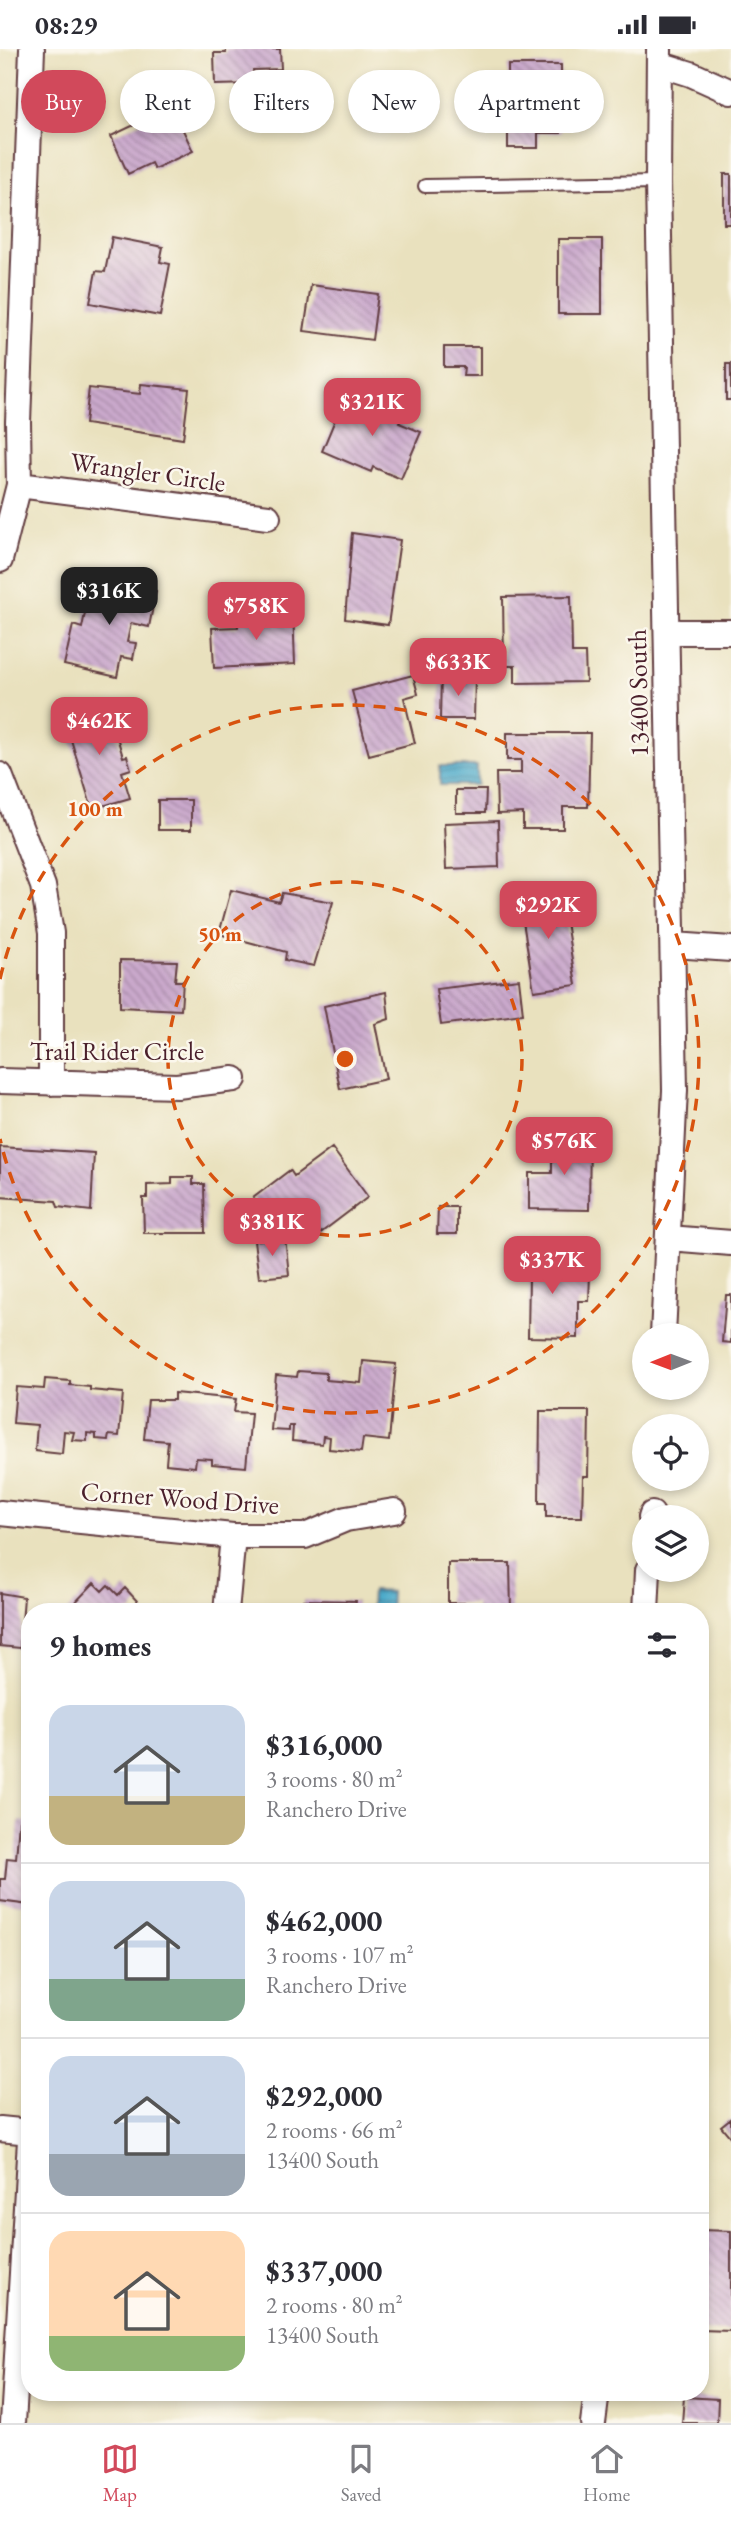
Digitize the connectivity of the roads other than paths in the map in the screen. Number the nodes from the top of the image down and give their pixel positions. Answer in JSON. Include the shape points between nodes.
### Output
{"nodes":[{"id":1,"x":32,"y":49,"type":"edge"},
{"id":2,"x":659,"y":57,"type":"edge"},
{"id":3,"x":731,"y":92,"type":"edge"},
{"id":4,"x":658,"y":182,"type":"junction"},
{"id":5,"x":425,"y":186,"type":"dead end"},
{"id":6,"x":19,"y":485,"type":"junction"},
{"id":7,"x":268,"y":517,"type":"dead end"},
{"id":8,"x":0,"y":560,"type":"edge"},
{"id":9,"x":667,"y":632,"type":"junction"},
{"id":10,"x":731,"y":632,"type":"edge"},
{"id":11,"x":0,"y":775,"type":"edge"},
{"id":12,"x":674,"y":945,"type":"junction"},
{"id":13,"x":731,"y":949,"type":"edge"},
{"id":14,"x":234,"y":1079,"type":"dead end"},
{"id":15,"x":0,"y":1081,"type":"edge"},
{"id":16,"x":51,"y":1083,"type":"junction"},
{"id":17,"x":669,"y":1238,"type":"junction"},
{"id":18,"x":731,"y":1243,"type":"edge"},
{"id":19,"x":664,"y":1323,"type":"edge"},
{"id":20,"x":394,"y":1511,"type":"dead end"},
{"id":21,"x":0,"y":1513,"type":"edge"},
{"id":22,"x":233,"y":1536,"type":"junction"},
{"id":23,"x":647,"y":1582,"type":"edge"},
{"id":24,"x":227,"y":1603,"type":"edge"},
{"id":25,"x":646,"y":1603,"type":"edge"},
{"id":26,"x":0,"y":2129,"type":"edge"},
{"id":27,"x":21,"y":2131,"type":"edge"},
{"id":28,"x":21,"y":2290,"type":"edge"},
{"id":29,"x":596,"y":2401,"type":"edge"},
{"id":30,"x":13,"y":2423,"type":"edge"},
{"id":31,"x":593,"y":2423,"type":"edge"}],
"edges":[{"from":1,"to":6,"type":"street"},
{"from":2,"to":3,"type":"street"},
{"from":2,"to":4,"type":"street","name":"13400 South"},
{"from":4,"to":5,"type":"lane"},
{"from":4,"to":9,"type":"street","name":"13400 South"},
{"from":6,"to":7,"type":"street","name":"Wrangler Circle"},
{"from":6,"to":8,"type":"street"},
{"from":9,"to":10,"type":"street"},
{"from":9,"to":12,"type":"street","name":"13400 South"},
{"from":11,"to":16,"type":"street","via":[[43,886],[51,933]]},
{"from":12,"to":13,"type":"street"},
{"from":12,"to":17,"type":"street","name":"13400 South"},
{"from":14,"to":16,"type":"street","name":"Trail Rider Circle","via":[[177,1087]]},
{"from":15,"to":16,"type":"street","name":"Trail Rider Circle"},
{"from":17,"to":18,"type":"street"},
{"from":17,"to":19,"type":"street","name":"13400 South"},
{"from":20,"to":22,"type":"street","name":"Corner Wood Drive","via":[[346,1520],[305,1535]]},
{"from":21,"to":22,"type":"street","name":"Corner Wood Drive"},
{"from":22,"to":24,"type":"street"},
{"from":23,"to":25,"type":"street"},
{"from":26,"to":27,"type":"street"},
{"from":28,"to":30,"type":"street"},
{"from":29,"to":31,"type":"street"}]}
